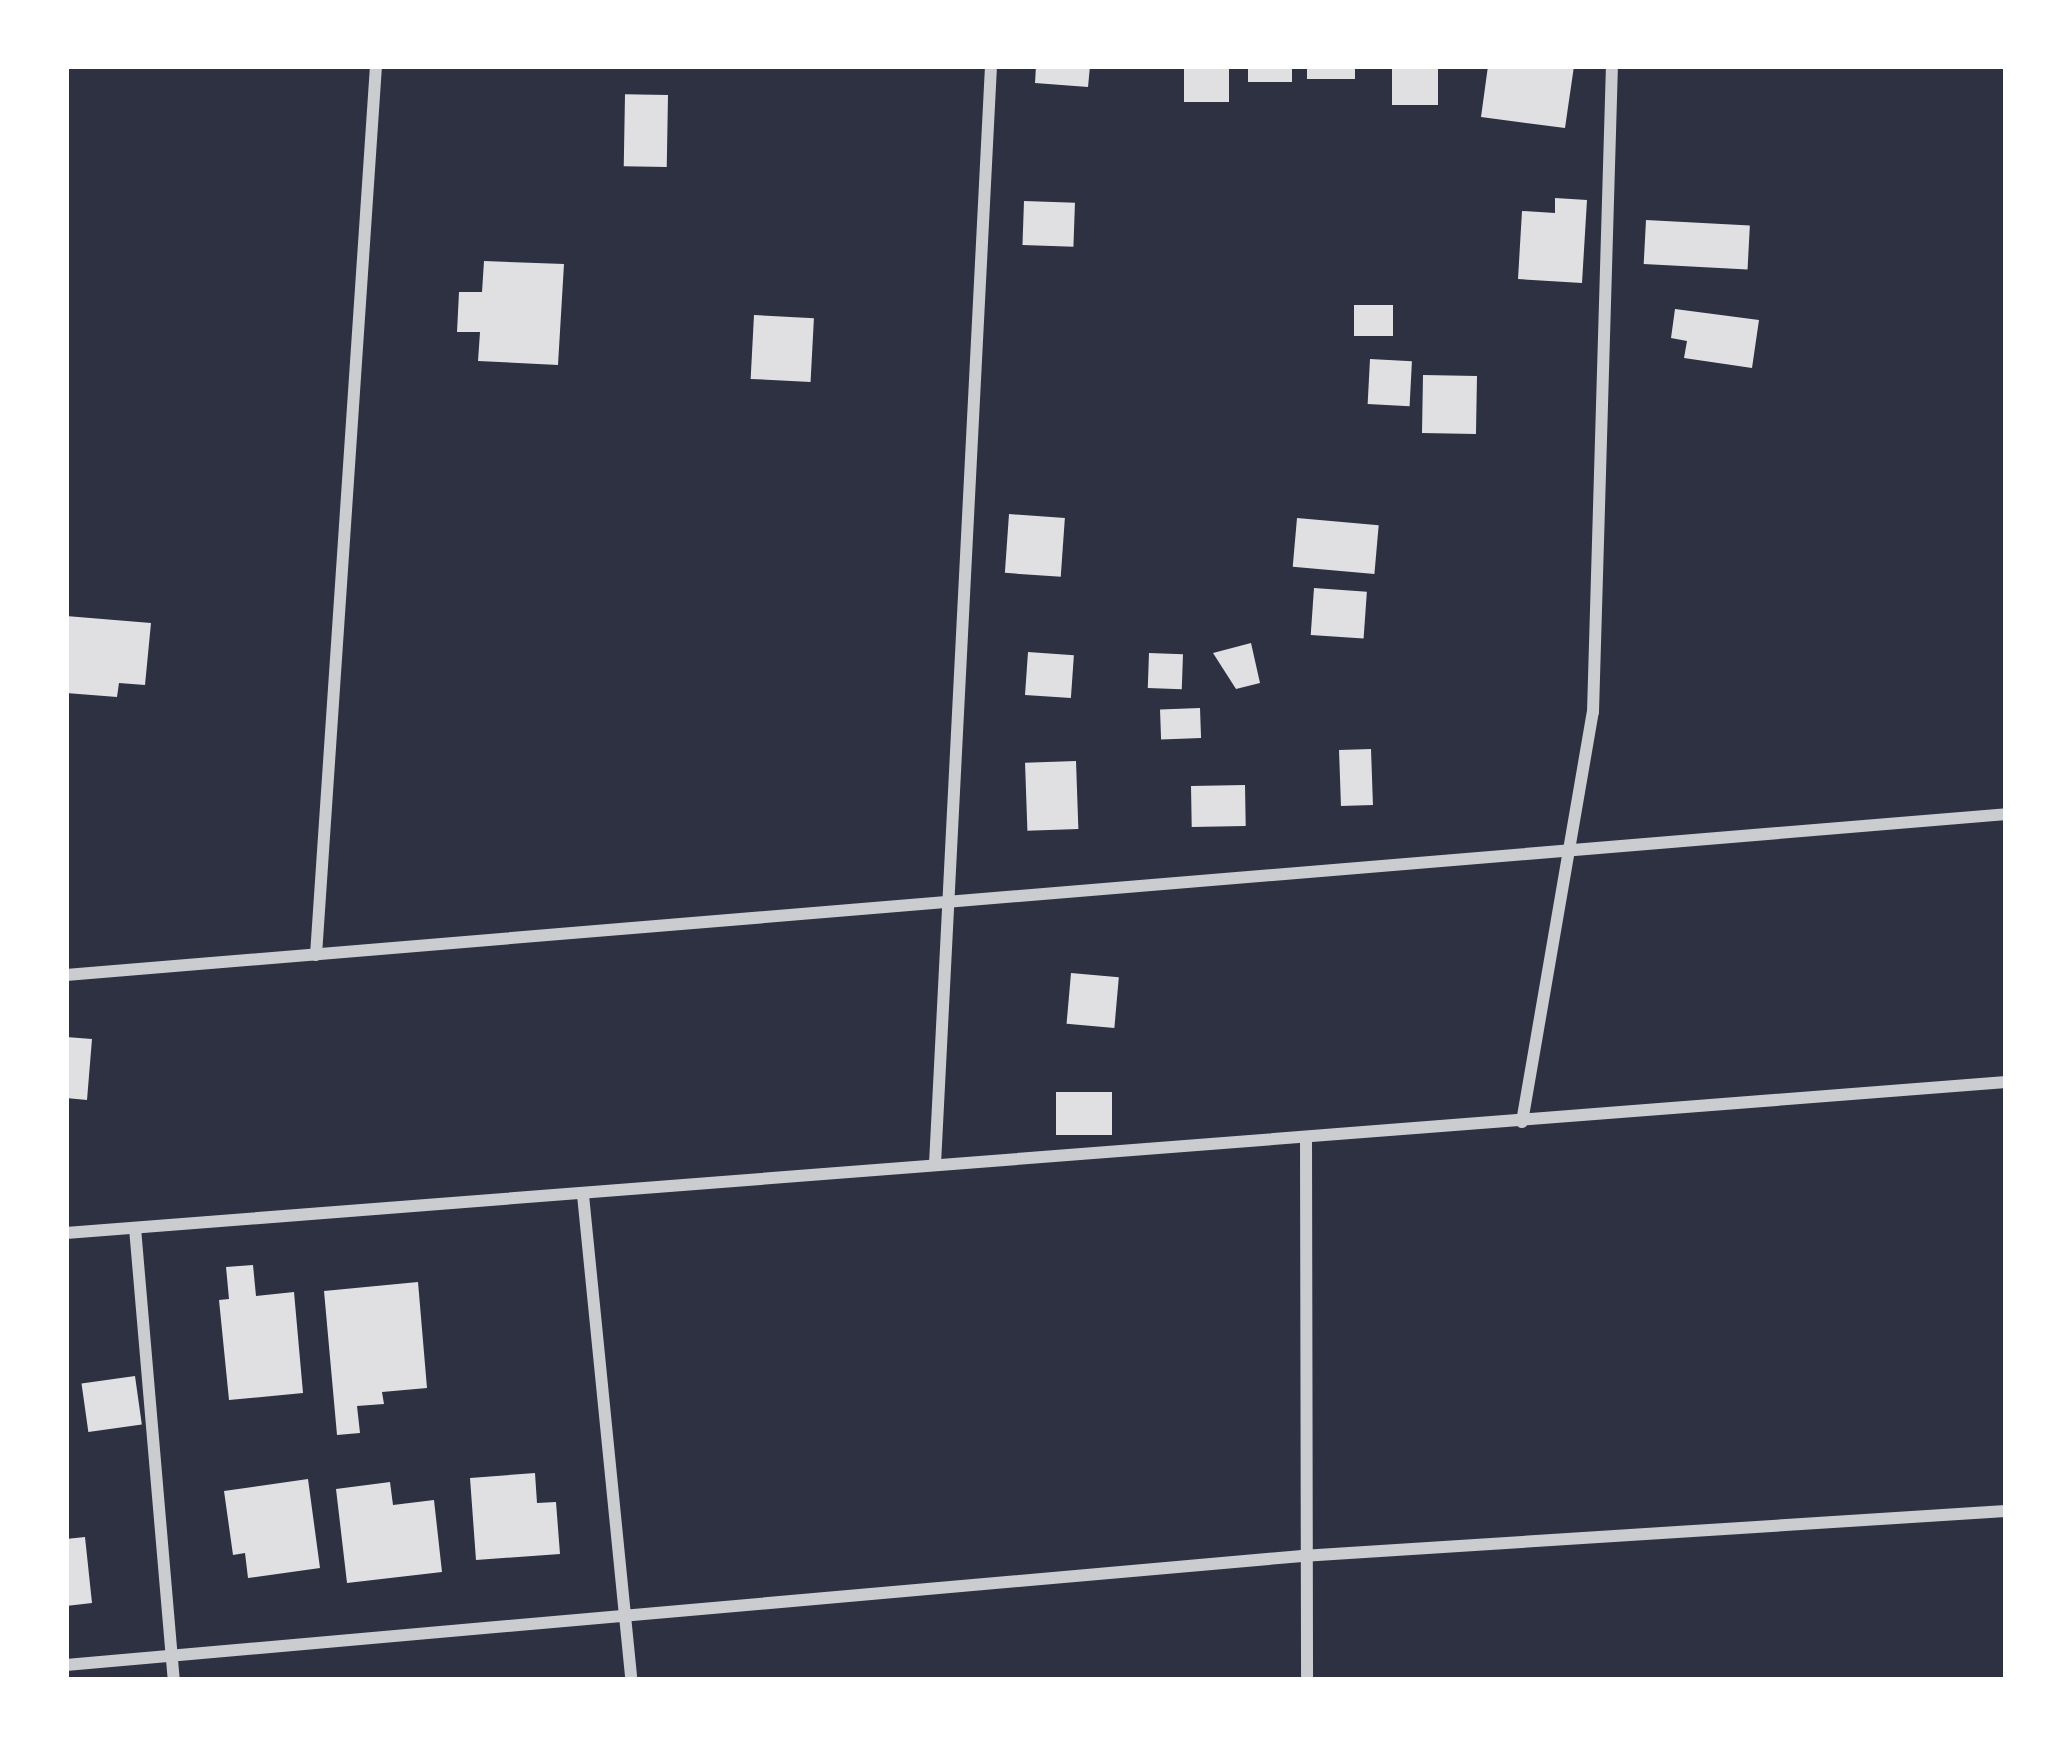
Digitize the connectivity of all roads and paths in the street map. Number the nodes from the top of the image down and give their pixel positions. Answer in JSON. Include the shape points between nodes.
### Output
{"nodes":[{"id":1,"x":376,"y":66,"type":"edge"},
{"id":2,"x":991,"y":66,"type":"edge"},
{"id":3,"x":1612,"y":66,"type":"edge"},
{"id":4,"x":2006,"y":814,"type":"edge"},
{"id":5,"x":1575,"y":856,"type":"junction"},
{"id":6,"x":948,"y":904,"type":"junction"},
{"id":7,"x":316,"y":955,"type":"junction"},
{"id":8,"x":66,"y":975,"type":"edge"},
{"id":9,"x":2006,"y":1082,"type":"edge"},
{"id":10,"x":1522,"y":1122,"type":"junction"},
{"id":11,"x":1306,"y":1137,"type":"junction"},
{"id":12,"x":935,"y":1164,"type":"junction"},
{"id":13,"x":583,"y":1195,"type":"junction"},
{"id":14,"x":135,"y":1228,"type":"junction"},
{"id":15,"x":66,"y":1233,"type":"edge"},
{"id":16,"x":2006,"y":1511,"type":"edge"},
{"id":17,"x":1302,"y":1556,"type":"junction"},
{"id":18,"x":626,"y":1617,"type":"junction"},
{"id":19,"x":172,"y":1655,"type":"junction"},
{"id":20,"x":66,"y":1665,"type":"edge"},
{"id":21,"x":174,"y":1680,"type":"edge"},
{"id":22,"x":631,"y":1680,"type":"edge"},
{"id":23,"x":1307,"y":1680,"type":"edge"}],
"edges":[{"from":1,"to":7,"type":"street"},
{"from":2,"to":6,"type":"street"},
{"from":3,"to":5,"type":"street","via":[[1593,712]]},
{"from":4,"to":5,"type":"street"},
{"from":5,"to":6,"type":"street"},
{"from":5,"to":10,"type":"street"},
{"from":6,"to":7,"type":"street"},
{"from":6,"to":12,"type":"street"},
{"from":7,"to":8,"type":"street"},
{"from":9,"to":10,"type":"street"},
{"from":10,"to":11,"type":"street"},
{"from":11,"to":12,"type":"street"},
{"from":11,"to":17,"type":"street"},
{"from":12,"to":13,"type":"street"},
{"from":13,"to":14,"type":"street"},
{"from":13,"to":18,"type":"street"},
{"from":14,"to":15,"type":"street"},
{"from":14,"to":19,"type":"street"},
{"from":16,"to":17,"type":"street"},
{"from":17,"to":18,"type":"street"},
{"from":17,"to":23,"type":"street"},
{"from":18,"to":19,"type":"street"},
{"from":18,"to":22,"type":"street"},
{"from":19,"to":20,"type":"street"},
{"from":19,"to":21,"type":"street"}]}
